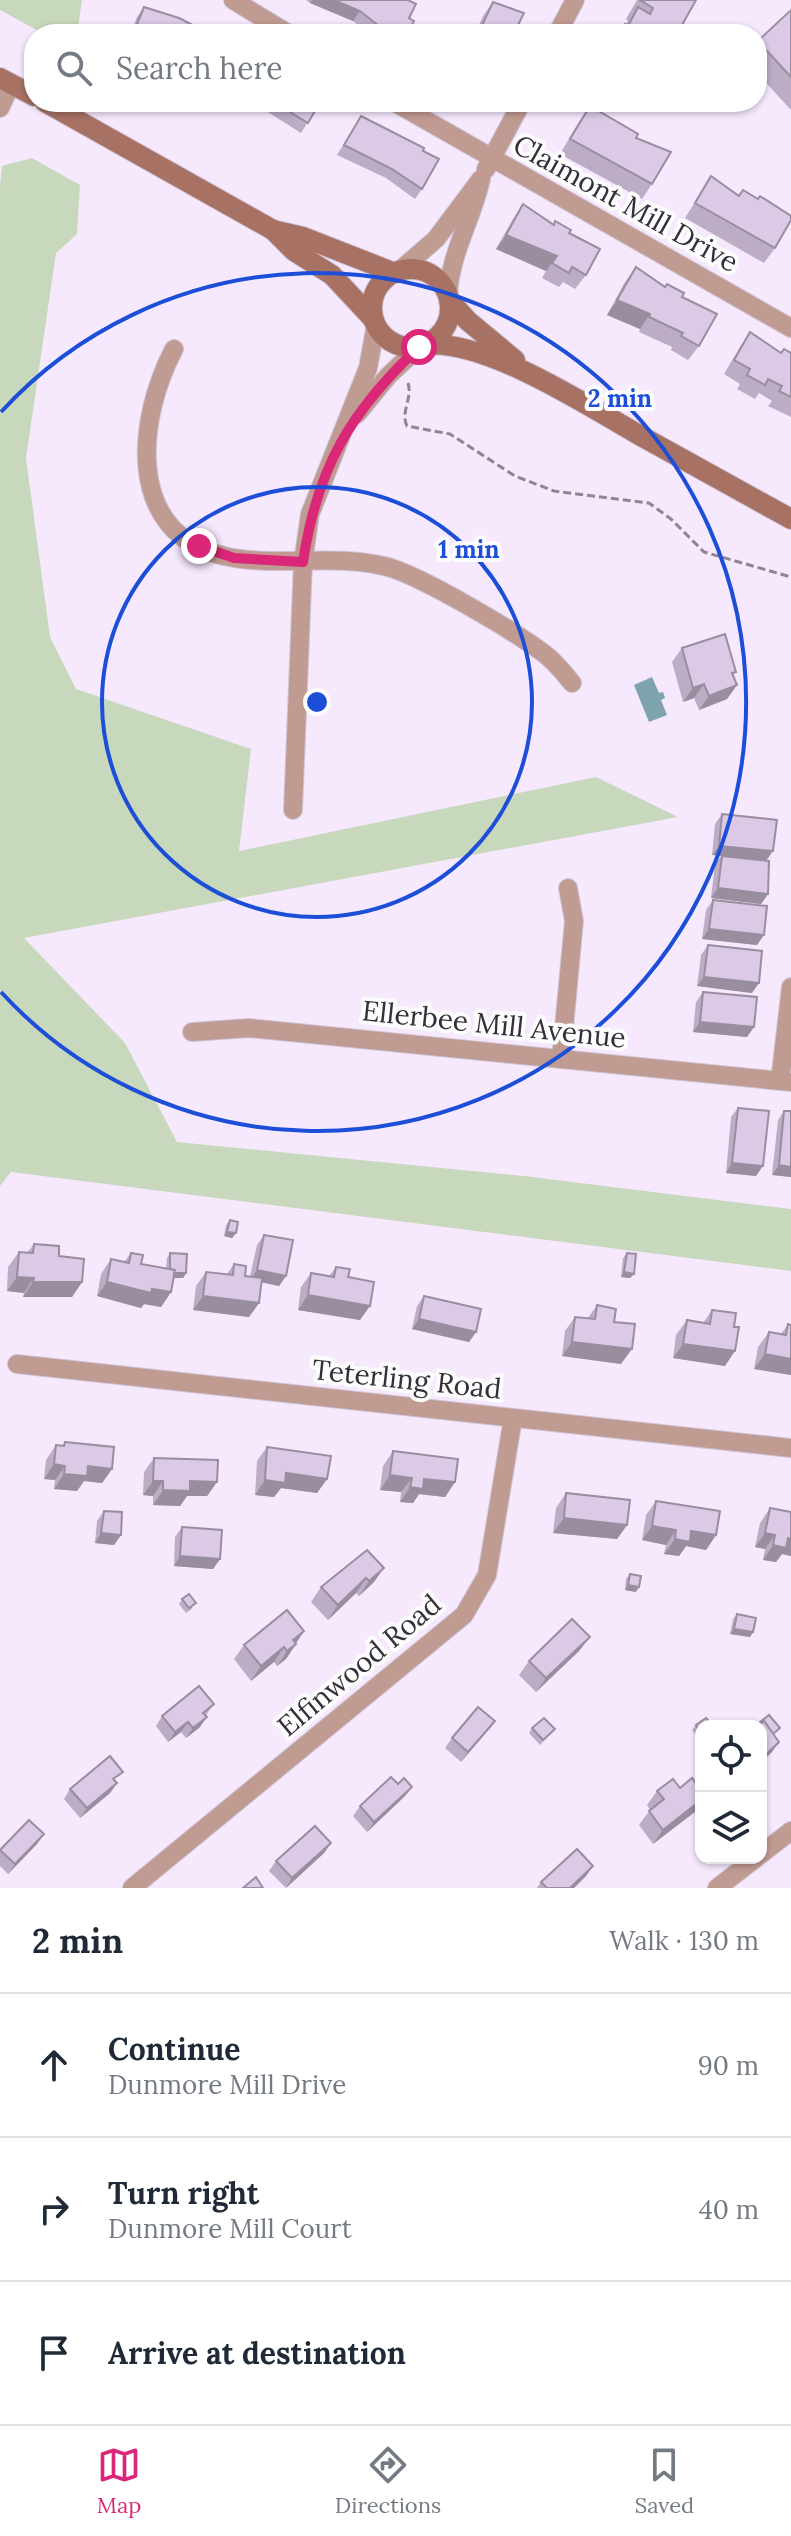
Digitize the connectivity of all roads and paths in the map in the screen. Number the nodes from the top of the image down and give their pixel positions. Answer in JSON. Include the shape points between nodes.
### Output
{"nodes":[{"id":1,"x":233,"y":0,"type":"edge"},
{"id":2,"x":575,"y":0,"type":"edge"},
{"id":3,"x":273,"y":24,"type":"edge"},
{"id":4,"x":562,"y":24,"type":"edge"},
{"id":5,"x":6,"y":81,"type":"edge"},
{"id":6,"x":24,"y":91,"type":"edge"},
{"id":7,"x":0,"y":108,"type":"edge"},
{"id":8,"x":63,"y":112,"type":"edge"},
{"id":9,"x":411,"y":112,"type":"edge"},
{"id":10,"x":517,"y":112,"type":"edge"},
{"id":11,"x":491,"y":160,"type":"junction"},
{"id":12,"x":481,"y":179,"type":"junction"},
{"id":13,"x":273,"y":230,"type":"junction"},
{"id":14,"x":396,"y":272,"type":"junction"},
{"id":15,"x":449,"y":298,"type":"junction"},
{"id":16,"x":375,"y":322,"type":"junction"},
{"id":17,"x":791,"y":328,"type":"edge"},
{"id":18,"x":421,"y":346,"type":"junction"},
{"id":19,"x":174,"y":349,"type":"dead end"},
{"id":20,"x":403,"y":377,"type":"dead end"},
{"id":21,"x":544,"y":381,"type":"junction"},
{"id":22,"x":348,"y":426,"type":"junction"},
{"id":23,"x":791,"y":519,"type":"edge"},
{"id":24,"x":303,"y":562,"type":"junction"},
{"id":25,"x":791,"y":577,"type":"edge"},
{"id":26,"x":572,"y":683,"type":"dead end"},
{"id":27,"x":293,"y":810,"type":"dead end"},
{"id":28,"x":568,"y":888,"type":"dead end"},
{"id":29,"x":791,"y":987,"type":"edge"},
{"id":30,"x":192,"y":1032,"type":"dead end"},
{"id":31,"x":561,"y":1059,"type":"junction"},
{"id":32,"x":786,"y":1081,"type":"edge"},
{"id":33,"x":17,"y":1364,"type":"dead end"},
{"id":34,"x":513,"y":1418,"type":"junction"},
{"id":35,"x":791,"y":1448,"type":"edge"},
{"id":36,"x":791,"y":1831,"type":"edge"},
{"id":37,"x":767,"y":1849,"type":"edge"},
{"id":38,"x":748,"y":1864,"type":"edge"},
{"id":39,"x":132,"y":1888,"type":"edge"},
{"id":40,"x":717,"y":1888,"type":"edge"}],
"edges":[{"from":1,"to":3,"type":"street"},
{"from":2,"to":4,"type":"street"},
{"from":5,"to":6,"type":"street"},
{"from":5,"to":7,"type":"street"},
{"from":8,"to":13,"type":"street"},
{"from":9,"to":11,"type":"street","name":"Claimont Mill Drive"},
{"from":10,"to":11,"type":"street"},
{"from":11,"to":12,"type":"street"},
{"from":11,"to":17,"type":"street","name":"Claimont Mill Drive"},
{"from":12,"to":14,"type":"street","via":[[436,239]]},
{"from":12,"to":15,"type":"street","via":[[475,208],[452,257]]},
{"from":13,"to":14,"type":"street"},
{"from":13,"to":16,"type":"street","via":[[332,275]]},
{"from":14,"to":15,"type":"street","via":[[431,275]]},
{"from":14,"to":16,"type":"street","via":[[378,288],[372,309]]},
{"from":15,"to":18,"type":"street","via":[[447,324]]},
{"from":15,"to":21,"type":"street","via":[[493,344]]},
{"from":16,"to":18,"type":"street","via":[[389,340]]},
{"from":16,"to":22,"type":"street","via":[[371,358]]},
{"from":18,"to":21,"type":"street","via":[[463,348]]},
{"from":18,"to":22,"type":"street","via":[[388,376]]},
{"from":19,"to":24,"type":"street","via":[[156,386],[146,449],[146,475],[160,508],[187,538],[211,552]]},
{"from":20,"to":25,"type":"path","via":[[410,389],[407,426],[450,434],[515,476],[554,491],[649,503],[704,552]]},
{"from":21,"to":23,"type":"street"},
{"from":22,"to":24,"type":"street","via":[[320,482]]},
{"from":24,"to":26,"type":"street","via":[[380,565],[408,575],[544,653]]},
{"from":24,"to":27,"type":"street"},
{"from":28,"to":31,"type":"street","via":[[574,921]]},
{"from":29,"to":32,"type":"street"},
{"from":30,"to":31,"type":"street","name":"Ellerbee Mill Avenue","via":[[249,1028]]},
{"from":31,"to":32,"type":"street","name":"Ellerbee Mill Avenue"},
{"from":33,"to":34,"type":"street","name":"Teterling Road"},
{"from":34,"to":35,"type":"street","name":"Teterling Road"},
{"from":34,"to":39,"type":"street","name":"Elfinwood Road","via":[[489,1567],[464,1615]]},
{"from":36,"to":37,"type":"street"},
{"from":38,"to":40,"type":"street"}]}
